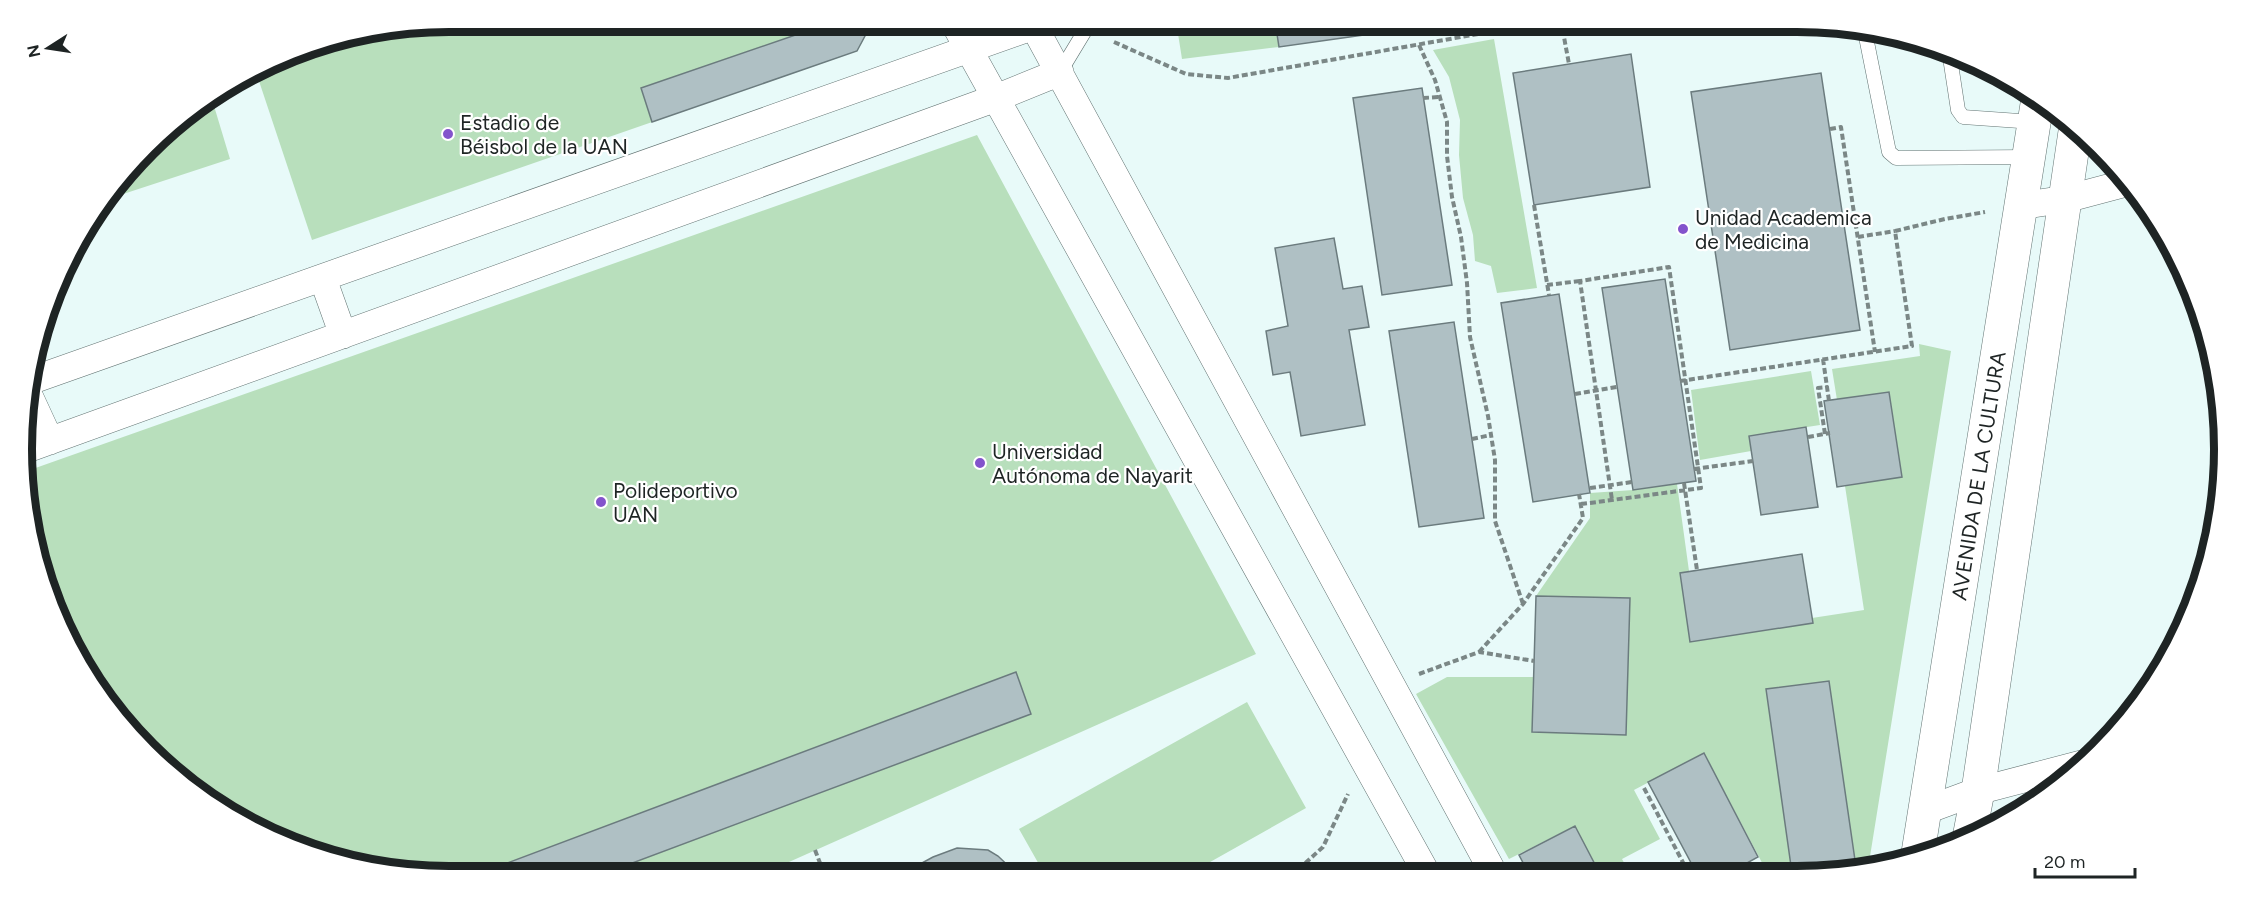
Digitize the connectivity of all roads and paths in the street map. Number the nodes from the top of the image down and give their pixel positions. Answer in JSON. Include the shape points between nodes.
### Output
{"nodes":[{"id":1,"x":959,"y":32,"type":"edge"},
{"id":2,"x":1009,"y":32,"type":"edge"},
{"id":3,"x":1037,"y":32,"type":"edge"},
{"id":4,"x":1084,"y":32,"type":"edge"},
{"id":5,"x":1093,"y":32,"type":"edge"},
{"id":6,"x":1491,"y":32,"type":"edge"},
{"id":7,"x":1563,"y":32,"type":"edge"},
{"id":8,"x":1866,"y":38,"type":"edge"},
{"id":9,"x":1419,"y":45,"type":"junction"},
{"id":10,"x":968,"y":48,"type":"junction"},
{"id":11,"x":1951,"y":61,"type":"edge"},
{"id":12,"x":1569,"y":64,"type":"dead end"},
{"id":13,"x":1060,"y":72,"type":"junction"},
{"id":14,"x":1439,"y":97,"type":"junction"},
{"id":15,"x":996,"y":98,"type":"junction"},
{"id":16,"x":1423,"y":98,"type":"dead end"},
{"id":17,"x":2036,"y":110,"type":"edge"},
{"id":18,"x":1830,"y":129,"type":"dead end"},
{"id":19,"x":2074,"y":138,"type":"edge"},
{"id":20,"x":2028,"y":158,"type":"junction"},
{"id":21,"x":2119,"y":185,"type":"edge"},
{"id":22,"x":2066,"y":199,"type":"junction"},
{"id":23,"x":1534,"y":205,"type":"dead end"},
{"id":24,"x":2020,"y":206,"type":"junction"},
{"id":25,"x":1895,"y":231,"type":"junction"},
{"id":26,"x":1858,"y":237,"type":"junction"},
{"id":27,"x":323,"y":279,"type":"junction"},
{"id":28,"x":1580,"y":281,"type":"junction"},
{"id":29,"x":1547,"y":285,"type":"junction"},
{"id":30,"x":1549,"y":295,"type":"dead end"},
{"id":31,"x":343,"y":335,"type":"junction"},
{"id":32,"x":1875,"y":352,"type":"junction"},
{"id":33,"x":1823,"y":359,"type":"junction"},
{"id":34,"x":38,"y":378,"type":"edge"},
{"id":35,"x":1683,"y":380,"type":"junction"},
{"id":36,"x":1617,"y":387,"type":"dead end"},
{"id":37,"x":1827,"y":387,"type":"junction"},
{"id":38,"x":1596,"y":391,"type":"junction"},
{"id":39,"x":1575,"y":394,"type":"dead end"},
{"id":40,"x":1829,"y":401,"type":"dead end"},
{"id":41,"x":32,"y":419,"type":"edge"},
{"id":42,"x":1491,"y":435,"type":"junction"},
{"id":43,"x":1808,"y":437,"type":"dead end"},
{"id":44,"x":1472,"y":439,"type":"dead end"},
{"id":45,"x":38,"y":445,"type":"edge"},
{"id":46,"x":1753,"y":461,"type":"dead end"},
{"id":47,"x":1696,"y":469,"type":"junction"},
{"id":48,"x":1632,"y":482,"type":"dead end"},
{"id":49,"x":1684,"y":483,"type":"dead end"},
{"id":50,"x":1610,"y":485,"type":"junction"},
{"id":51,"x":1590,"y":488,"type":"dead end"},
{"id":52,"x":1685,"y":490,"type":"junction"},
{"id":53,"x":1579,"y":494,"type":"dead end"},
{"id":54,"x":1612,"y":500,"type":"junction"},
{"id":55,"x":1581,"y":504,"type":"junction"},
{"id":56,"x":1697,"y":570,"type":"dead end"},
{"id":57,"x":1523,"y":604,"type":"junction"},
{"id":58,"x":1479,"y":652,"type":"junction"},
{"id":59,"x":1534,"y":661,"type":"dead end"},
{"id":60,"x":1392,"y":684,"type":"junction"},
{"id":61,"x":1369,"y":768,"type":"junction"},
{"id":62,"x":2064,"y":768,"type":"edge"},
{"id":63,"x":1644,"y":788,"type":"dead end"},
{"id":64,"x":1978,"y":791,"type":"junction"},
{"id":65,"x":1924,"y":811,"type":"junction"},
{"id":66,"x":1971,"y":828,"type":"edge"},
{"id":67,"x":1919,"y":847,"type":"edge"},
{"id":68,"x":815,"y":850,"type":"dead end"},
{"id":69,"x":821,"y":866,"type":"edge"},
{"id":70,"x":1302,"y":866,"type":"edge"},
{"id":71,"x":1423,"y":866,"type":"edge"},
{"id":72,"x":1490,"y":866,"type":"edge"},
{"id":73,"x":1685,"y":866,"type":"edge"}],
"edges":[{"from":1,"to":10,"type":"street"},
{"from":2,"to":10,"type":"street"},
{"from":3,"to":13,"type":"street"},
{"from":4,"to":13,"type":"lane"},
{"from":5,"to":9,"type":"path","via":[[1186,74],[1228,78]]},
{"from":6,"to":9,"type":"path"},
{"from":7,"to":12,"type":"path"},
{"from":8,"to":20,"type":"lane","via":[[1888,152],[1892,156]]},
{"from":9,"to":14,"type":"path"},
{"from":10,"to":15,"type":"street"},
{"from":10,"to":27,"type":"street"},
{"from":11,"to":17,"type":"lane","via":[[1958,110],[1963,117]]},
{"from":13,"to":15,"type":"street"},
{"from":13,"to":60,"type":"street"},
{"from":14,"to":16,"type":"path"},
{"from":14,"to":42,"type":"path","via":[[1447,122],[1449,177],[1467,283],[1470,337]]},
{"from":15,"to":31,"type":"street"},
{"from":15,"to":61,"type":"street"},
{"from":17,"to":20,"type":"main road","name":"AVENIDA DE LA CULTURA"},
{"from":18,"to":26,"type":"path","via":[[1841,127]]},
{"from":19,"to":22,"type":"main road"},
{"from":20,"to":24,"type":"main road","name":"AVENIDA DE LA CULTURA"},
{"from":21,"to":22,"type":"street"},
{"from":22,"to":24,"type":"street"},
{"from":22,"to":64,"type":"main road"},
{"from":23,"to":29,"type":"path"},
{"from":24,"to":25,"type":"path"},
{"from":24,"to":65,"type":"main road","name":"AVENIDA DE LA CULTURA"},
{"from":25,"to":26,"type":"path"},
{"from":25,"to":32,"type":"path","via":[[1912,346]]},
{"from":26,"to":32,"type":"path"},
{"from":27,"to":31,"type":"street"},
{"from":27,"to":34,"type":"street"},
{"from":28,"to":29,"type":"path"},
{"from":28,"to":35,"type":"path","via":[[1669,267]]},
{"from":28,"to":38,"type":"path"},
{"from":29,"to":30,"type":"path"},
{"from":31,"to":45,"type":"street"},
{"from":32,"to":33,"type":"path"},
{"from":33,"to":35,"type":"path"},
{"from":33,"to":37,"type":"path"},
{"from":35,"to":47,"type":"path"},
{"from":36,"to":38,"type":"path"},
{"from":37,"to":40,"type":"path"},
{"from":37,"to":43,"type":"path","via":[[1818,388],[1827,434]]},
{"from":38,"to":39,"type":"path"},
{"from":38,"to":50,"type":"path"},
{"from":41,"to":45,"type":"street"},
{"from":42,"to":44,"type":"path"},
{"from":42,"to":57,"type":"path","via":[[1495,460],[1494,521]]},
{"from":46,"to":47,"type":"path"},
{"from":47,"to":52,"type":"path","via":[[1701,488]]},
{"from":48,"to":50,"type":"path"},
{"from":49,"to":52,"type":"path"},
{"from":50,"to":51,"type":"path"},
{"from":50,"to":54,"type":"path"},
{"from":52,"to":54,"type":"path"},
{"from":52,"to":56,"type":"path"},
{"from":53,"to":55,"type":"path"},
{"from":54,"to":55,"type":"path"},
{"from":55,"to":57,"type":"path","via":[[1583,518]]},
{"from":57,"to":58,"type":"path"},
{"from":58,"to":59,"type":"path"},
{"from":58,"to":60,"type":"path"},
{"from":60,"to":72,"type":"street"},
{"from":61,"to":70,"type":"path","via":[[1344,800],[1323,847]]},
{"from":61,"to":71,"type":"street"},
{"from":62,"to":64,"type":"street"},
{"from":63,"to":73,"type":"path"},
{"from":64,"to":65,"type":"street"},
{"from":64,"to":66,"type":"main road"},
{"from":65,"to":67,"type":"main road","name":"AVENIDA DE LA CULTURA"},
{"from":68,"to":69,"type":"path"}]}
